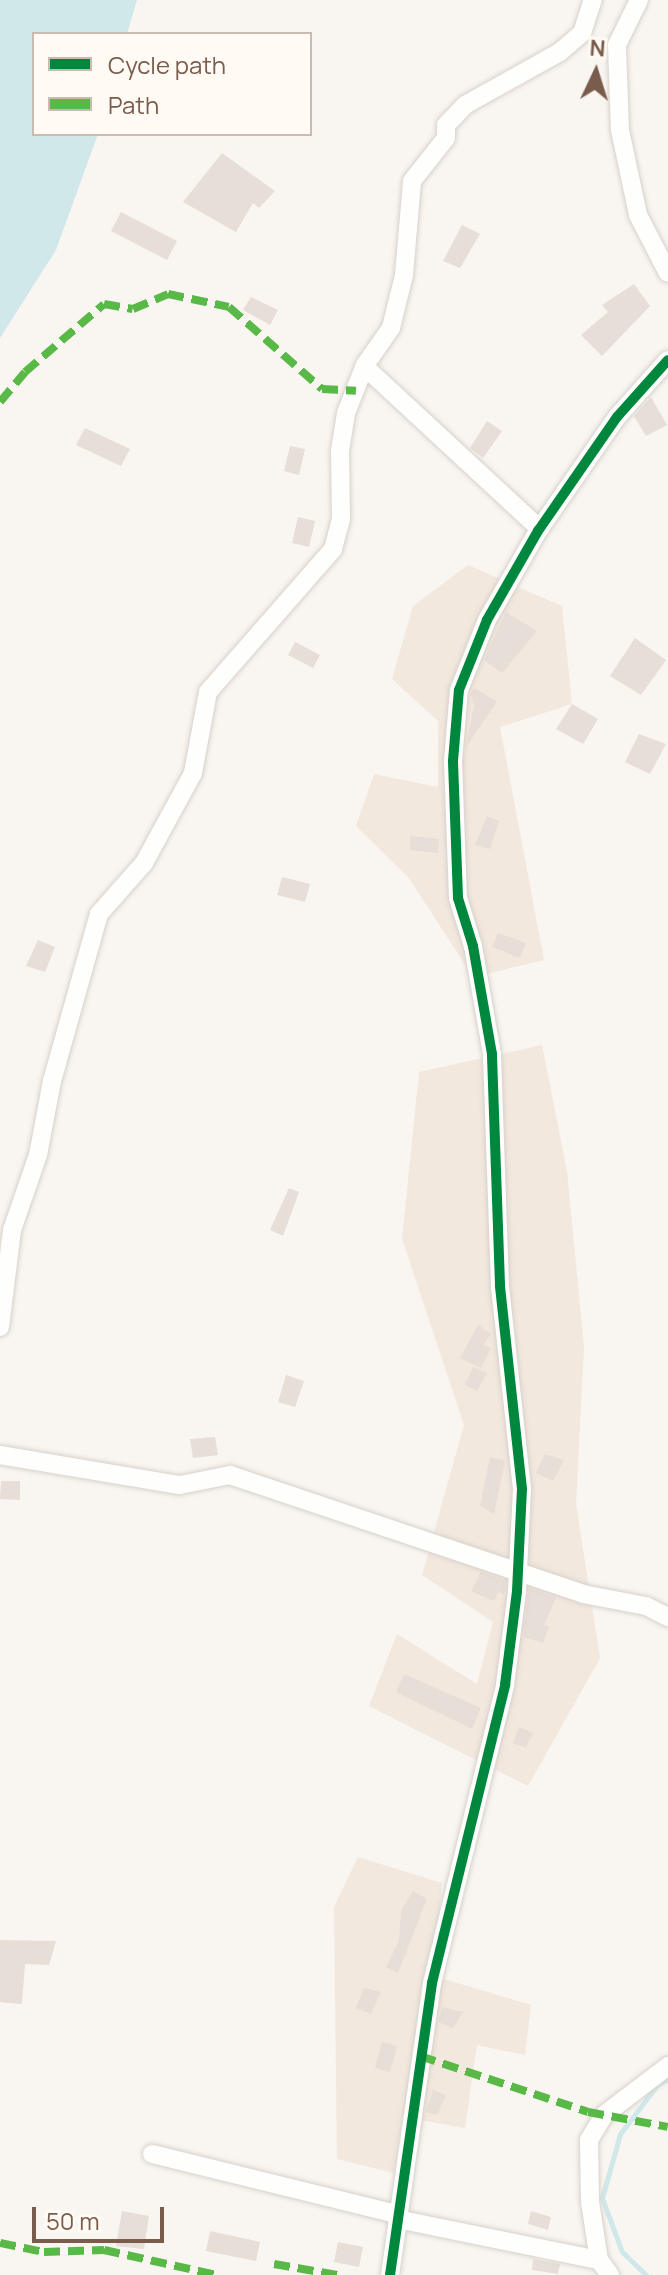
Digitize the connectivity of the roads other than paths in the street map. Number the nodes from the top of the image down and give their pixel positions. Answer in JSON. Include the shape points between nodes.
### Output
{"nodes":[{"id":1,"x":593,"y":0,"type":"edge"},
{"id":2,"x":639,"y":0,"type":"edge"},
{"id":3,"x":668,"y":273,"type":"edge"},
{"id":4,"x":668,"y":360,"type":"edge"},
{"id":5,"x":365,"y":367,"type":"junction"},
{"id":6,"x":540,"y":529,"type":"junction"},
{"id":7,"x":0,"y":1327,"type":"edge"},
{"id":8,"x":0,"y":1455,"type":"edge"},
{"id":9,"x":518,"y":1573,"type":"junction"},
{"id":10,"x":668,"y":1617,"type":"edge"},
{"id":11,"x":668,"y":2066,"type":"edge"},
{"id":12,"x":152,"y":2154,"type":"dead end"},
{"id":13,"x":397,"y":2216,"type":"junction"},
{"id":14,"x":605,"y":2267,"type":"edge"},
{"id":15,"x":390,"y":2275,"type":"edge"}],
"edges":[{"from":1,"to":5,"type":"street","via":[[582,33],[560,52],[465,105],[446,125],[446,138],[412,181],[404,275],[391,328]]},
{"from":2,"to":3,"type":"street","via":[[617,45],[620,130],[638,215]]},
{"from":4,"to":6,"type":"street","via":[[617,417]]},
{"from":5,"to":6,"type":"street"},
{"from":5,"to":7,"type":"street","via":[[344,429],[341,519],[333,549],[208,692],[193,773],[144,863],[99,914],[52,1081],[38,1155],[12,1230]]},
{"from":6,"to":9,"type":"street","via":[[471,656],[459,690],[453,761],[458,898],[473,946],[492,1054],[500,1285],[522,1489]]},
{"from":8,"to":9,"type":"street","via":[[180,1485],[230,1475]]},
{"from":9,"to":10,"type":"street"},
{"from":9,"to":13,"type":"street","via":[[505,1685],[432,1983]]},
{"from":11,"to":14,"type":"street","via":[[604,2115],[589,2140],[590,2202]]},
{"from":12,"to":13,"type":"street"},
{"from":13,"to":14,"type":"street"},
{"from":13,"to":15,"type":"street"}]}
